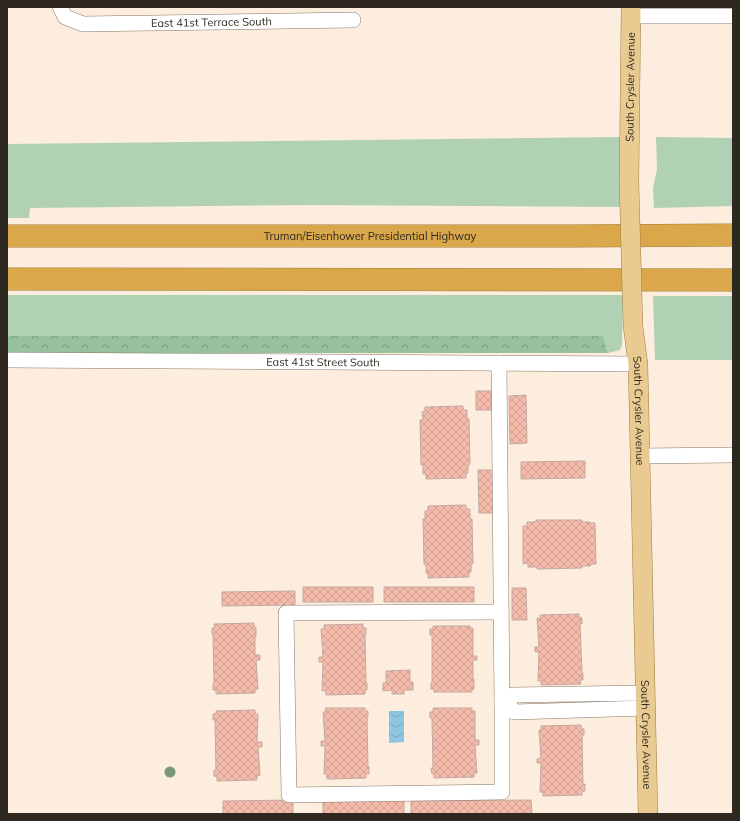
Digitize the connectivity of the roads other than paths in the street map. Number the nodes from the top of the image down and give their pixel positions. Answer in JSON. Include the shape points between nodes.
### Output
{"nodes":[{"id":1,"x":60,"y":7,"type":"edge"},
{"id":2,"x":631,"y":11,"type":"edge"},
{"id":3,"x":733,"y":16,"type":"edge"},
{"id":4,"x":354,"y":20,"type":"dead end"},
{"id":5,"x":733,"y":234,"type":"edge"},
{"id":6,"x":7,"y":236,"type":"edge"},
{"id":7,"x":7,"y":280,"type":"edge"},
{"id":8,"x":733,"y":280,"type":"edge"},
{"id":9,"x":7,"y":360,"type":"edge"},
{"id":10,"x":499,"y":363,"type":"junction"},
{"id":11,"x":638,"y":364,"type":"junction"},
{"id":12,"x":640,"y":456,"type":"junction"},
{"id":13,"x":733,"y":456,"type":"edge"},
{"id":14,"x":502,"y":612,"type":"junction"},
{"id":15,"x":645,"y":701,"type":"junction"},
{"id":16,"x":505,"y":704,"type":"junction"},
{"id":17,"x":648,"y":814,"type":"edge"}],
"edges":[{"from":1,"to":4,"type":"street","name":"East 41st Terrace South","via":[[65,17],[83,24]]},
{"from":2,"to":3,"type":"street"},
{"from":2,"to":11,"type":"main road","name":"South Crysler Avenue","bridge":true,"via":[[629,182],[633,326]]},
{"from":5,"to":6,"type":"highway","name":"Truman/Eisenhower Presidential Highway"},
{"from":7,"to":8,"type":"highway"},
{"from":9,"to":10,"type":"street","name":"East 41st Street South"},
{"from":10,"to":11,"type":"street","name":"East 41st Street South"},
{"from":10,"to":14,"type":"street"},
{"from":11,"to":12,"type":"main road","name":"South Crysler Avenue"},
{"from":12,"to":13,"type":"street"},
{"from":12,"to":15,"type":"main road","name":"South Crysler Avenue"},
{"from":14,"to":16,"type":"street"},
{"from":14,"to":16,"type":"street","via":[[286,613],[290,795],[502,792]]},
{"from":15,"to":16,"type":"street","via":[[514,712]]},
{"from":15,"to":17,"type":"main road","name":"South Crysler Avenue"}]}
